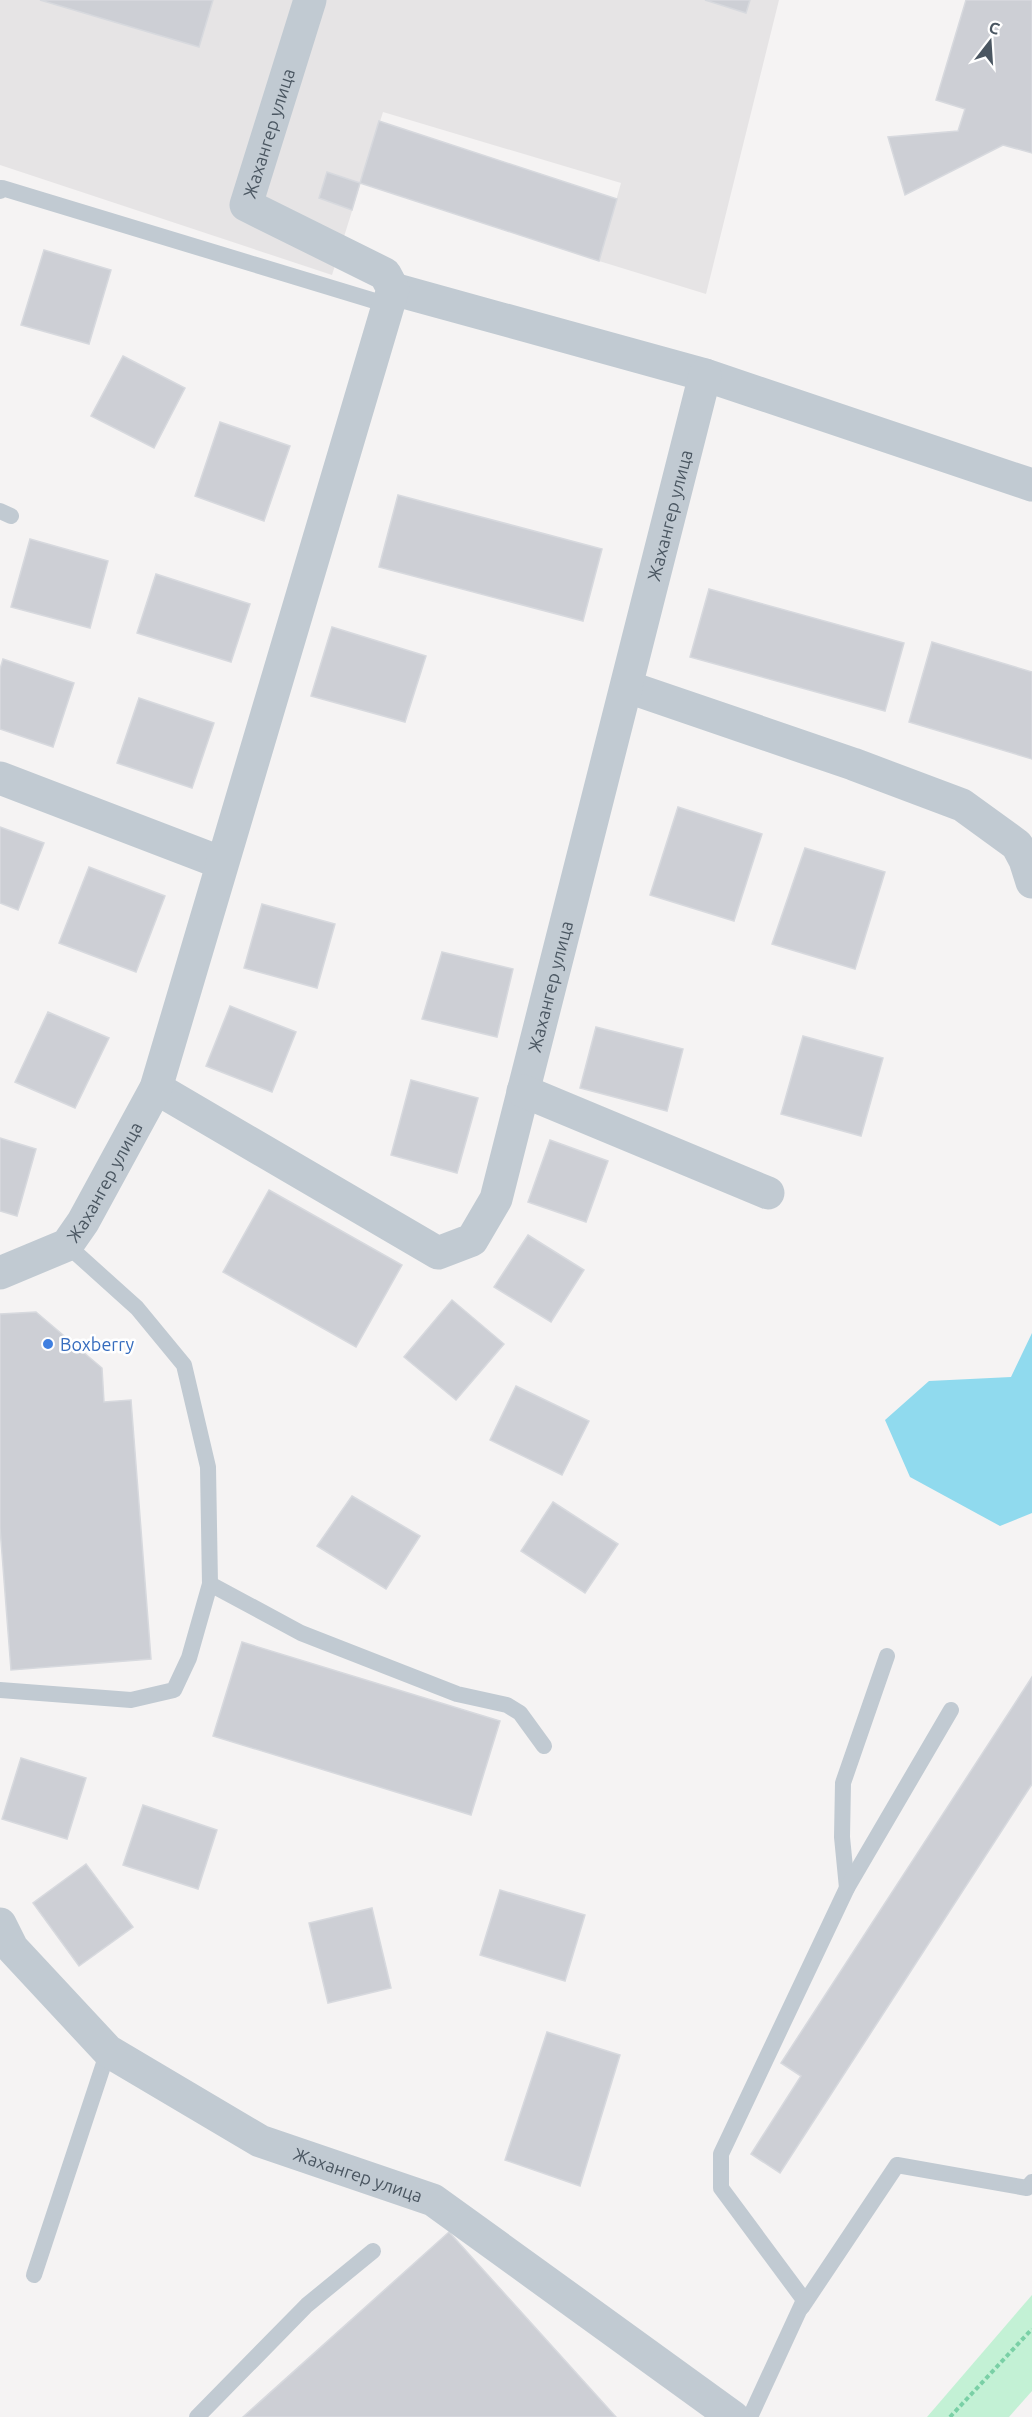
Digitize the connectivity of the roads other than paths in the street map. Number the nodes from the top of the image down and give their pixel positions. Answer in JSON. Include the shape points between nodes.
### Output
{"nodes":[{"id":1,"x":310,"y":0,"type":"edge"},
{"id":2,"x":0,"y":191,"type":"edge"},
{"id":3,"x":390,"y":297,"type":"junction"},
{"id":4,"x":705,"y":375,"type":"junction"},
{"id":5,"x":1032,"y":485,"type":"edge"},
{"id":6,"x":627,"y":687,"type":"junction"},
{"id":7,"x":0,"y":778,"type":"edge"},
{"id":8,"x":222,"y":863,"type":"junction"},
{"id":9,"x":1032,"y":882,"type":"edge"},
{"id":10,"x":156,"y":1088,"type":"junction"},
{"id":11,"x":523,"y":1091,"type":"junction"},
{"id":12,"x":768,"y":1193,"type":"dead end"},
{"id":13,"x":67,"y":1245,"type":"junction"},
{"id":14,"x":0,"y":1273,"type":"edge"},
{"id":15,"x":210,"y":1584,"type":"junction"},
{"id":16,"x":887,"y":1656,"type":"dead end"},
{"id":17,"x":0,"y":1690,"type":"edge"},
{"id":18,"x":951,"y":1710,"type":"dead end"},
{"id":19,"x":544,"y":1746,"type":"dead end"},
{"id":20,"x":847,"y":1888,"type":"junction"},
{"id":21,"x":0,"y":1924,"type":"edge"},
{"id":22,"x":108,"y":2051,"type":"junction"},
{"id":23,"x":1032,"y":2182,"type":"edge"},
{"id":24,"x":373,"y":2251,"type":"dead end"},
{"id":25,"x":34,"y":2275,"type":"dead end"},
{"id":26,"x":802,"y":2307,"type":"junction"},
{"id":27,"x":197,"y":2417,"type":"edge"},
{"id":28,"x":732,"y":2417,"type":"edge"},
{"id":29,"x":750,"y":2417,"type":"edge"}],
"edges":[{"from":1,"to":3,"type":"street","name":"Жахангер улица","via":[[246,205],[385,274]]},
{"from":2,"to":3,"type":"lane","via":[[2,188]]},
{"from":3,"to":4,"type":"street"},
{"from":3,"to":8,"type":"street","name":"Жахангер улица"},
{"from":4,"to":5,"type":"street"},
{"from":4,"to":6,"type":"street","name":"Жахангер улица"},
{"from":6,"to":9,"type":"street","via":[[962,805],[1017,845]]},
{"from":6,"to":11,"type":"street","name":"Жахангер улица"},
{"from":7,"to":8,"type":"street"},
{"from":8,"to":10,"type":"street","name":"Жахангер улица"},
{"from":10,"to":11,"type":"street","name":"Жахангер улица","via":[[438,1253],[472,1240],[496,1199]]},
{"from":10,"to":13,"type":"street","name":"Жахангер улица"},
{"from":11,"to":12,"type":"street"},
{"from":13,"to":14,"type":"street","name":"Жахангер улица"},
{"from":13,"to":15,"type":"lane","via":[[137,1308],[184,1365],[208,1467]]},
{"from":15,"to":17,"type":"lane","via":[[189,1658],[174,1690],[131,1700]]},
{"from":15,"to":19,"type":"lane","via":[[301,1633],[457,1694],[507,1705],[520,1713]]},
{"from":16,"to":20,"type":"lane","via":[[843,1783],[842,1837]]},
{"from":18,"to":20,"type":"lane"},
{"from":20,"to":26,"type":"lane","via":[[721,2154],[721,2188],[804,2300]]},
{"from":21,"to":22,"type":"street","name":"Жахангер улица","via":[[12,1948]]},
{"from":22,"to":25,"type":"lane"},
{"from":22,"to":28,"type":"street","name":"Жахангер улица","via":[[260,2141],[433,2200]]},
{"from":23,"to":26,"type":"lane","via":[[1027,2188],[897,2165]]},
{"from":24,"to":27,"type":"lane","via":[[308,2306]]},
{"from":26,"to":29,"type":"lane"}]}
